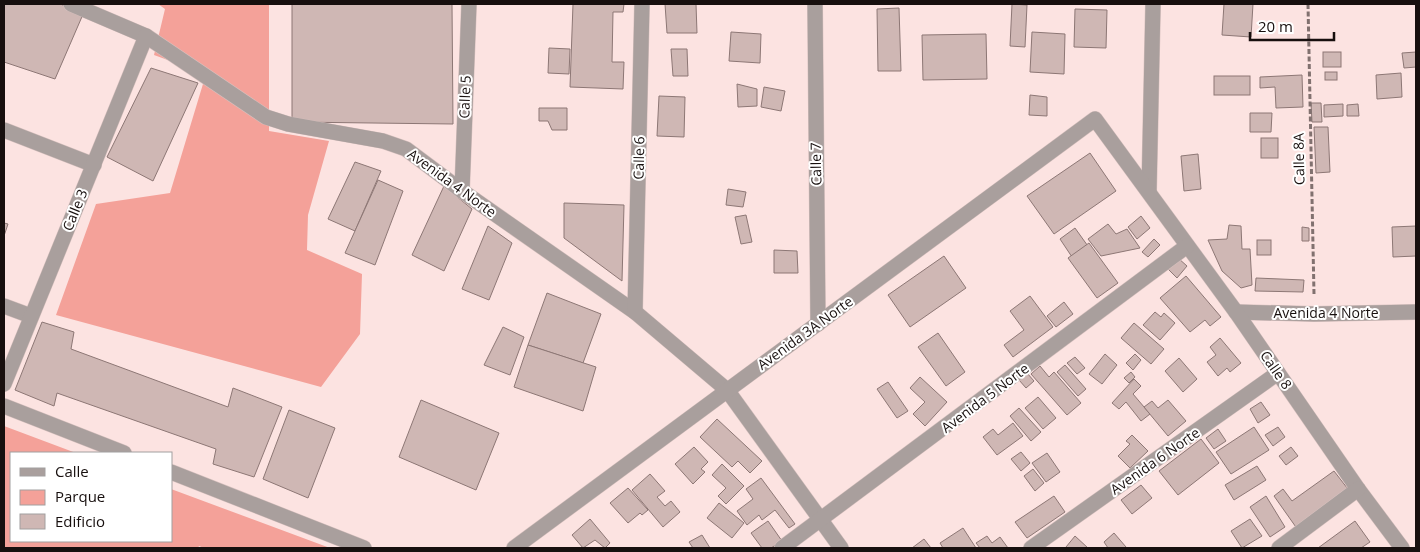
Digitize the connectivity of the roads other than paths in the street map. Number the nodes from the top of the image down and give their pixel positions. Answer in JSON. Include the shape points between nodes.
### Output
{"nodes":[{"id":1,"x":71,"y":4,"type":"edge"},
{"id":2,"x":469,"y":4,"type":"edge"},
{"id":3,"x":642,"y":4,"type":"edge"},
{"id":4,"x":815,"y":4,"type":"edge"},
{"id":5,"x":1154,"y":4,"type":"edge"},
{"id":6,"x":146,"y":36,"type":"junction"},
{"id":7,"x":1096,"y":119,"type":"joint"},
{"id":8,"x":4,"y":130,"type":"edge"},
{"id":9,"x":94,"y":165,"type":"junction"},
{"id":10,"x":462,"y":191,"type":"junction"},
{"id":11,"x":1149,"y":192,"type":"junction"},
{"id":12,"x":1187,"y":246,"type":"junction"},
{"id":13,"x":4,"y":306,"type":"edge"},
{"id":14,"x":635,"y":312,"type":"junction"},
{"id":15,"x":1236,"y":312,"type":"junction"},
{"id":16,"x":1416,"y":312,"type":"edge"},
{"id":17,"x":31,"y":316,"type":"junction"},
{"id":18,"x":818,"y":324,"type":"junction"},
{"id":19,"x":1278,"y":373,"type":"junction"},
{"id":20,"x":4,"y":384,"type":"edge"},
{"id":21,"x":727,"y":390,"type":"junction"},
{"id":22,"x":4,"y":406,"type":"edge"},
{"id":23,"x":121,"y":452,"type":"edge"},
{"id":24,"x":172,"y":472,"type":"edge"},
{"id":25,"x":1358,"y":489,"type":"junction"},
{"id":26,"x":821,"y":521,"type":"junction"},
{"id":27,"x":364,"y":548,"type":"edge"},
{"id":28,"x":514,"y":548,"type":"edge"},
{"id":29,"x":782,"y":548,"type":"edge"},
{"id":30,"x":841,"y":548,"type":"edge"},
{"id":31,"x":1031,"y":548,"type":"edge"},
{"id":32,"x":1279,"y":548,"type":"edge"},
{"id":33,"x":1402,"y":548,"type":"edge"}],
"edges":[{"from":1,"to":6,"type":"street","name":"Avenida 4 Norte"},
{"from":2,"to":10,"type":"street","name":"Calle 5"},
{"from":3,"to":14,"type":"street","name":"Calle 6"},
{"from":4,"to":18,"type":"street","name":"Calle 7"},
{"from":5,"to":11,"type":"street"},
{"from":6,"to":9,"type":"street","name":"Calle 3"},
{"from":6,"to":10,"type":"street","name":"Avenida 4 Norte","via":[[266,117],[383,141],[406,149]]},
{"from":7,"to":11,"type":"street","name":"Calle 8"},
{"from":7,"to":18,"type":"street","name":"Avenida 3A Norte"},
{"from":8,"to":9,"type":"street"},
{"from":9,"to":17,"type":"street","name":"Calle 3"},
{"from":10,"to":14,"type":"street","name":"Avenida 4 Norte"},
{"from":11,"to":12,"type":"street","name":"Calle 8"},
{"from":12,"to":15,"type":"street","name":"Calle 8"},
{"from":12,"to":26,"type":"street","name":"Avenida 5 Norte"},
{"from":13,"to":17,"type":"street"},
{"from":14,"to":21,"type":"street","name":"Avenida 4 Norte"},
{"from":15,"to":16,"type":"street","name":"Avenida 4 Norte"},
{"from":15,"to":19,"type":"street","name":"Calle 8"},
{"from":17,"to":20,"type":"street","name":"Calle 3"},
{"from":18,"to":21,"type":"street","name":"Avenida 3A Norte"},
{"from":19,"to":25,"type":"street","name":"Calle 8"},
{"from":19,"to":31,"type":"street","name":"Avenida 6 Norte"},
{"from":21,"to":26,"type":"street"},
{"from":21,"to":28,"type":"street","name":"Avenida 3A Norte"},
{"from":22,"to":23,"type":"street"},
{"from":24,"to":27,"type":"street"},
{"from":25,"to":32,"type":"street"},
{"from":25,"to":33,"type":"street","name":"Calle 8"},
{"from":26,"to":29,"type":"street","name":"Avenida 5 Norte"},
{"from":26,"to":30,"type":"street"}]}
